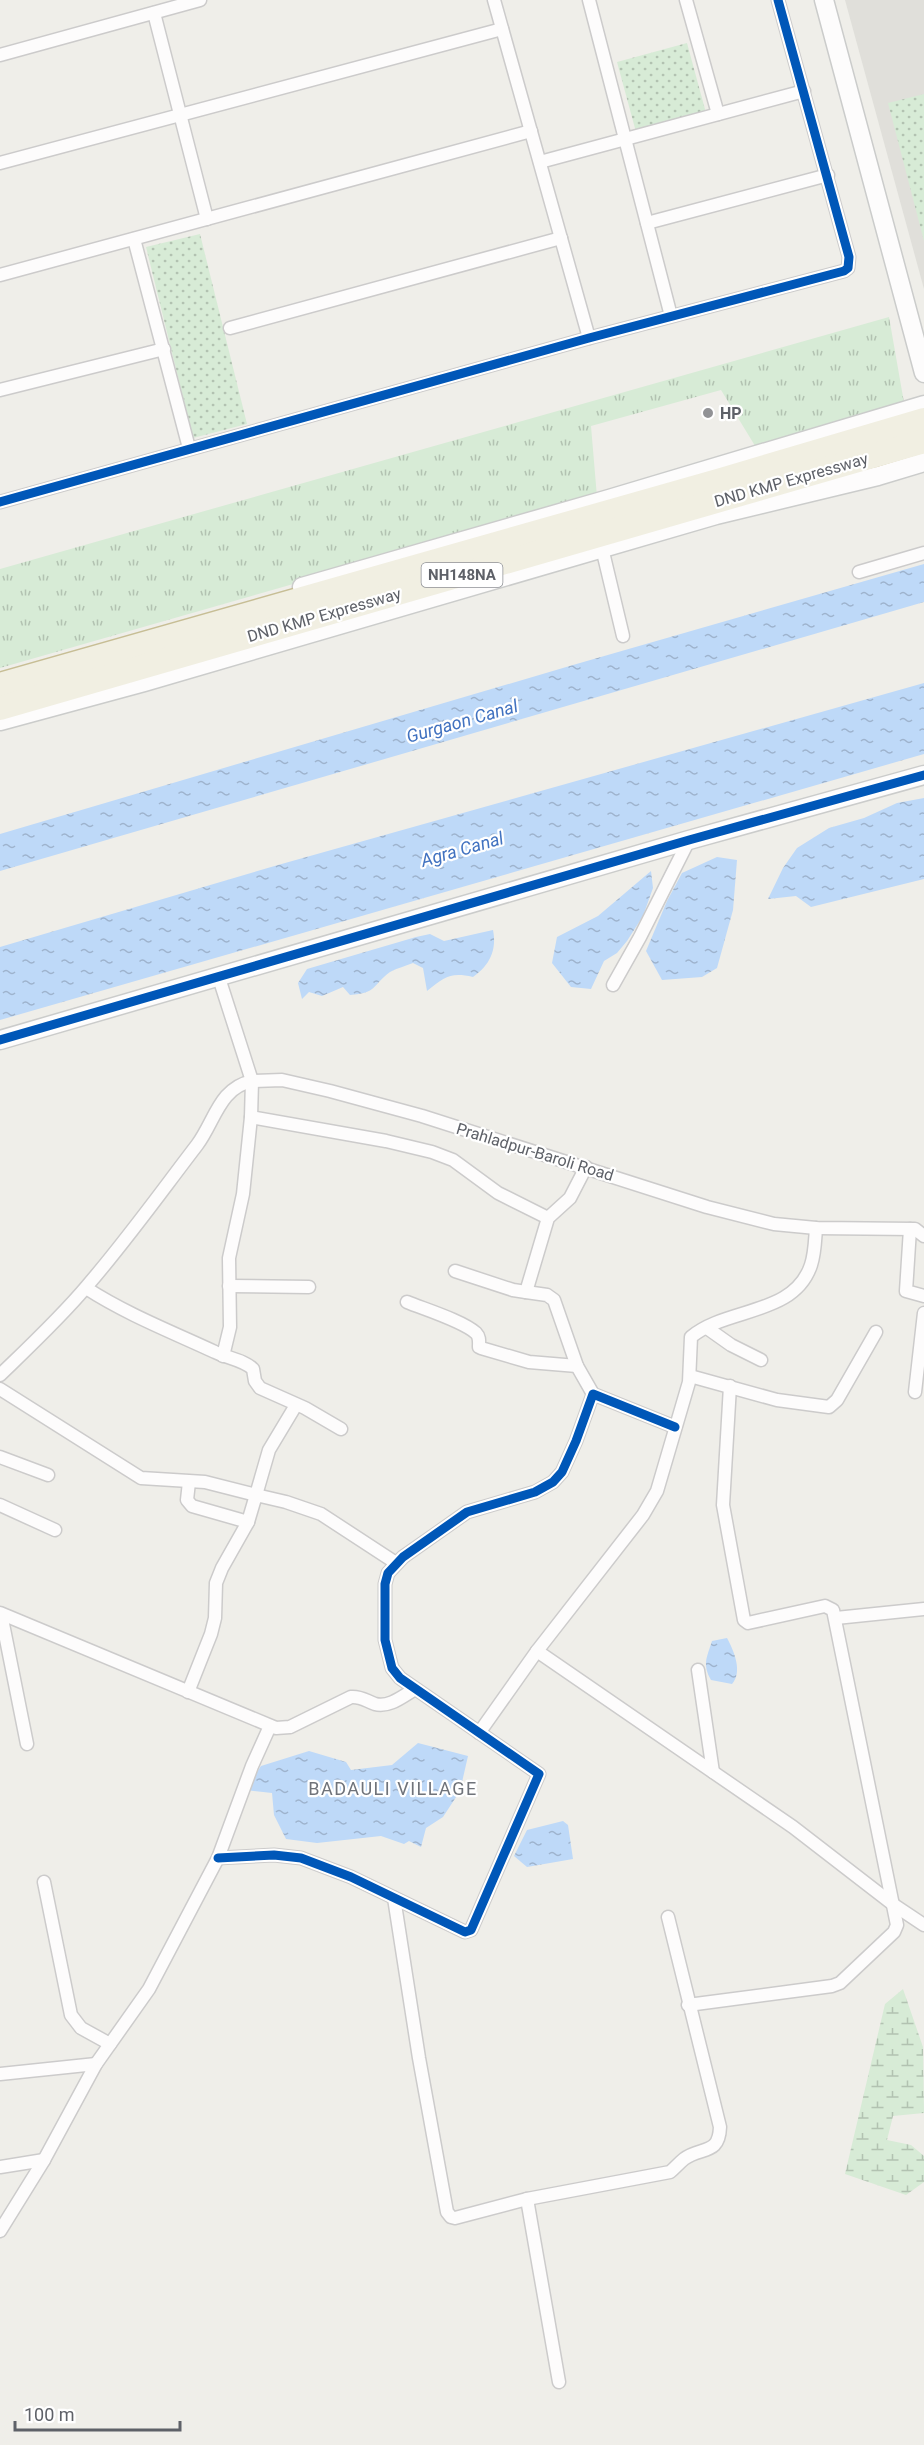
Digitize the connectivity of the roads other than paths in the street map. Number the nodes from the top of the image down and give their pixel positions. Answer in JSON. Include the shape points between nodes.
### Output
{"nodes":[{"id":1,"x":200,"y":0,"type":"edge"},
{"id":2,"x":494,"y":0,"type":"edge"},
{"id":3,"x":589,"y":0,"type":"edge"},
{"id":4,"x":686,"y":0,"type":"edge"},
{"id":5,"x":778,"y":0,"type":"edge"},
{"id":6,"x":824,"y":0,"type":"edge"},
{"id":7,"x":832,"y":0,"type":"edge"},
{"id":8,"x":154,"y":13,"type":"junction"},
{"id":9,"x":502,"y":28,"type":"junction"},
{"id":10,"x":0,"y":55,"type":"edge"},
{"id":11,"x":804,"y":91,"type":"junction"},
{"id":12,"x":718,"y":114,"type":"junction"},
{"id":13,"x":180,"y":115,"type":"junction"},
{"id":14,"x":531,"y":131,"type":"junction"},
{"id":15,"x":625,"y":139,"type":"junction"},
{"id":16,"x":540,"y":162,"type":"junction"},
{"id":17,"x":0,"y":163,"type":"edge"},
{"id":18,"x":828,"y":175,"type":"junction"},
{"id":19,"x":207,"y":219,"type":"junction"},
{"id":20,"x":647,"y":223,"type":"junction"},
{"id":21,"x":561,"y":238,"type":"junction"},
{"id":22,"x":134,"y":239,"type":"junction"},
{"id":23,"x":0,"y":275,"type":"edge"},
{"id":24,"x":671,"y":316,"type":"junction"},
{"id":25,"x":230,"y":328,"type":"dead end"},
{"id":26,"x":924,"y":337,"type":"edge"},
{"id":27,"x":589,"y":338,"type":"junction"},
{"id":28,"x":164,"y":350,"type":"junction"},
{"id":29,"x":924,"y":373,"type":"edge"},
{"id":30,"x":0,"y":390,"type":"edge"},
{"id":31,"x":924,"y":405,"type":"edge"},
{"id":32,"x":924,"y":420,"type":"edge"},
{"id":33,"x":924,"y":441,"type":"edge"},
{"id":34,"x":189,"y":448,"type":"junction"},
{"id":35,"x":924,"y":462,"type":"edge"},
{"id":36,"x":0,"y":502,"type":"edge"},
{"id":37,"x":602,"y":548,"type":"junction"},
{"id":38,"x":924,"y":553,"type":"edge"},
{"id":39,"x":859,"y":572,"type":"dead end"},
{"id":40,"x":623,"y":636,"type":"dead end"},
{"id":41,"x":0,"y":674,"type":"edge"},
{"id":42,"x":0,"y":685,"type":"edge"},
{"id":43,"x":0,"y":708,"type":"edge"},
{"id":44,"x":0,"y":721,"type":"edge"},
{"id":45,"x":924,"y":775,"type":"edge"},
{"id":46,"x":688,"y":840,"type":"junction"},
{"id":47,"x":219,"y":978,"type":"junction"},
{"id":48,"x":614,"y":985,"type":"dead end"},
{"id":49,"x":0,"y":1041,"type":"edge"},
{"id":50,"x":252,"y":1081,"type":"junction"},
{"id":51,"x":251,"y":1117,"type":"junction"},
{"id":52,"x":586,"y":1167,"type":"junction"},
{"id":53,"x":548,"y":1218,"type":"junction"},
{"id":54,"x":816,"y":1228,"type":"junction"},
{"id":55,"x":918,"y":1230,"type":"edge"},
{"id":56,"x":455,"y":1271,"type":"dead end"},
{"id":57,"x":229,"y":1286,"type":"junction"},
{"id":58,"x":309,"y":1287,"type":"dead end"},
{"id":59,"x":86,"y":1288,"type":"junction"},
{"id":60,"x":526,"y":1292,"type":"junction"},
{"id":61,"x":924,"y":1296,"type":"edge"},
{"id":62,"x":407,"y":1302,"type":"dead end"},
{"id":63,"x":924,"y":1313,"type":"edge"},
{"id":64,"x":707,"y":1328,"type":"junction"},
{"id":65,"x":876,"y":1332,"type":"dead end"},
{"id":66,"x":223,"y":1356,"type":"junction"},
{"id":67,"x":761,"y":1360,"type":"dead end"},
{"id":68,"x":577,"y":1366,"type":"junction"},
{"id":69,"x":0,"y":1374,"type":"edge"},
{"id":70,"x":690,"y":1376,"type":"junction"},
{"id":71,"x":729,"y":1386,"type":"junction"},
{"id":72,"x":0,"y":1389,"type":"edge"},
{"id":73,"x":915,"y":1392,"type":"dead end"},
{"id":74,"x":593,"y":1394,"type":"junction"},
{"id":75,"x":296,"y":1405,"type":"junction"},
{"id":76,"x":675,"y":1427,"type":"junction"},
{"id":77,"x":341,"y":1430,"type":"dead end"},
{"id":78,"x":0,"y":1457,"type":"edge"},
{"id":79,"x":48,"y":1474,"type":"dead end"},
{"id":80,"x":189,"y":1482,"type":"junction"},
{"id":81,"x":256,"y":1495,"type":"junction"},
{"id":82,"x":0,"y":1505,"type":"edge"},
{"id":83,"x":248,"y":1522,"type":"junction"},
{"id":84,"x":55,"y":1530,"type":"dead end"},
{"id":85,"x":396,"y":1563,"type":"junction"},
{"id":86,"x":924,"y":1609,"type":"edge"},
{"id":87,"x":0,"y":1614,"type":"edge"},
{"id":88,"x":836,"y":1618,"type":"junction"},
{"id":89,"x":537,"y":1651,"type":"junction"},
{"id":90,"x":698,"y":1670,"type":"dead end"},
{"id":91,"x":415,"y":1689,"type":"junction"},
{"id":92,"x":188,"y":1692,"type":"junction"},
{"id":93,"x":270,"y":1726,"type":"junction"},
{"id":94,"x":479,"y":1733,"type":"junction"},
{"id":95,"x":27,"y":1744,"type":"dead end"},
{"id":96,"x":713,"y":1772,"type":"junction"},
{"id":97,"x":218,"y":1858,"type":"junction"},
{"id":98,"x":44,"y":1882,"type":"dead end"},
{"id":99,"x":393,"y":1898,"type":"junction"},
{"id":100,"x":894,"y":1905,"type":"junction"},
{"id":101,"x":668,"y":1917,"type":"dead end"},
{"id":102,"x":924,"y":1925,"type":"edge"},
{"id":103,"x":688,"y":2005,"type":"junction"},
{"id":104,"x":110,"y":2044,"type":"junction"},
{"id":105,"x":96,"y":2064,"type":"junction"},
{"id":106,"x":0,"y":2074,"type":"edge"},
{"id":107,"x":44,"y":2160,"type":"junction"},
{"id":108,"x":0,"y":2167,"type":"edge"},
{"id":109,"x":527,"y":2199,"type":"junction"},
{"id":110,"x":0,"y":2230,"type":"edge"},
{"id":111,"x":559,"y":2382,"type":"dead end"}],
"edges":[{"from":1,"to":8,"type":"street"},
{"from":2,"to":9,"type":"street"},
{"from":3,"to":15,"type":"street"},
{"from":4,"to":12,"type":"street"},
{"from":5,"to":11,"type":"street"},
{"from":6,"to":29,"type":"street"},
{"from":7,"to":26,"type":"street"},
{"from":8,"to":10,"type":"street"},
{"from":8,"to":13,"type":"street"},
{"from":9,"to":13,"type":"street"},
{"from":9,"to":14,"type":"street"},
{"from":11,"to":12,"type":"street"},
{"from":11,"to":18,"type":"street"},
{"from":12,"to":15,"type":"street"},
{"from":13,"to":17,"type":"street"},
{"from":13,"to":19,"type":"street"},
{"from":14,"to":16,"type":"street"},
{"from":14,"to":19,"type":"street"},
{"from":15,"to":16,"type":"street"},
{"from":15,"to":20,"type":"street"},
{"from":16,"to":21,"type":"street"},
{"from":18,"to":20,"type":"street"},
{"from":18,"to":24,"type":"street","via":[[849,257],[848,268]]},
{"from":19,"to":22,"type":"street"},
{"from":20,"to":24,"type":"street"},
{"from":21,"to":25,"type":"street"},
{"from":21,"to":27,"type":"street"},
{"from":22,"to":23,"type":"street"},
{"from":22,"to":28,"type":"street"},
{"from":24,"to":27,"type":"street"},
{"from":27,"to":34,"type":"street"},
{"from":28,"to":30,"type":"street"},
{"from":28,"to":34,"type":"street"},
{"from":31,"to":41,"type":"street"},
{"from":32,"to":42,"type":"highway","name":"DND KMP Expressway","number":"NH148NA"},
{"from":33,"to":43,"type":"highway","name":"DND KMP Expressway","number":"NH148NA"},
{"from":34,"to":36,"type":"street"},
{"from":35,"to":37,"type":"street"},
{"from":37,"to":40,"type":"street"},
{"from":37,"to":44,"type":"street"},
{"from":38,"to":39,"type":"street"},
{"from":45,"to":46,"type":"street"},
{"from":46,"to":47,"type":"street"},
{"from":46,"to":48,"type":"street"},
{"from":47,"to":49,"type":"street"},
{"from":47,"to":50,"type":"street"},
{"from":50,"to":51,"type":"street"},
{"from":50,"to":52,"type":"street","name":"Prahladpur-Baroli Road","via":[[282,1080],[330,1091]]},
{"from":50,"to":59,"type":"street","via":[[236,1086],[225,1096],[201,1139]]},
{"from":51,"to":53,"type":"street","via":[[432,1152],[453,1160],[498,1193]]},
{"from":51,"to":57,"type":"street","via":[[243,1194],[231,1243]]},
{"from":52,"to":53,"type":"street","via":[[570,1198]]},
{"from":52,"to":54,"type":"street","name":"Prahladpur-Baroli Road","via":[[707,1207],[774,1224]]},
{"from":53,"to":60,"type":"street"},
{"from":54,"to":55,"type":"street","name":"Prahladpur-Baroli Road"},
{"from":54,"to":64,"type":"street","via":[[812,1262],[794,1289],[774,1303]]},
{"from":55,"to":61,"type":"street","via":[[906,1289]]},
{"from":56,"to":60,"type":"street"},
{"from":57,"to":58,"type":"street"},
{"from":57,"to":66,"type":"street","via":[[230,1327]]},
{"from":59,"to":66,"type":"street"},
{"from":59,"to":69,"type":"street"},
{"from":60,"to":68,"type":"street","via":[[554,1300]]},
{"from":62,"to":68,"type":"street","via":[[475,1332],[479,1347],[529,1362]]},
{"from":63,"to":73,"type":"street"},
{"from":64,"to":67,"type":"street"},
{"from":64,"to":70,"type":"street","via":[[691,1338]]},
{"from":65,"to":71,"type":"street","via":[[837,1400],[829,1407],[777,1400]]},
{"from":66,"to":75,"type":"street","via":[[251,1366],[260,1388]]},
{"from":68,"to":74,"type":"street"},
{"from":70,"to":71,"type":"street"},
{"from":70,"to":76,"type":"street"},
{"from":71,"to":88,"type":"street","via":[[723,1505],[744,1620],[748,1623],[825,1606],[833,1610]]},
{"from":72,"to":80,"type":"street","via":[[141,1479]]},
{"from":74,"to":76,"type":"street"},
{"from":74,"to":85,"type":"street","via":[[576,1442],[554,1482],[536,1492],[467,1512]]},
{"from":75,"to":77,"type":"street"},
{"from":75,"to":81,"type":"street","via":[[269,1450]]},
{"from":76,"to":89,"type":"street","via":[[657,1491],[643,1515]]},
{"from":78,"to":79,"type":"street"},
{"from":80,"to":81,"type":"street","via":[[220,1484]]},
{"from":80,"to":83,"type":"street","via":[[189,1505]]},
{"from":81,"to":83,"type":"street"},
{"from":81,"to":85,"type":"street","via":[[321,1514]]},
{"from":82,"to":84,"type":"street"},
{"from":83,"to":92,"type":"street","via":[[216,1582],[212,1634]]},
{"from":85,"to":91,"type":"street","via":[[385,1584],[385,1640],[392,1668]]},
{"from":86,"to":88,"type":"street"},
{"from":87,"to":92,"type":"street"},
{"from":87,"to":95,"type":"street"},
{"from":88,"to":100,"type":"street"},
{"from":89,"to":94,"type":"street"},
{"from":89,"to":96,"type":"street"},
{"from":90,"to":96,"type":"street"},
{"from":91,"to":93,"type":"street","via":[[384,1705],[351,1697],[290,1727]]},
{"from":91,"to":94,"type":"street"},
{"from":92,"to":93,"type":"street"},
{"from":93,"to":97,"type":"street"},
{"from":94,"to":99,"type":"street","via":[[539,1776],[471,1929],[465,1932]]},
{"from":96,"to":100,"type":"street","via":[[793,1827]]},
{"from":97,"to":99,"type":"street","via":[[301,1858]]},
{"from":97,"to":104,"type":"street","via":[[149,1989]]},
{"from":98,"to":104,"type":"street","via":[[71,2015],[81,2028]]},
{"from":99,"to":109,"type":"street","via":[[447,2212],[455,2218]]},
{"from":100,"to":102,"type":"street"},
{"from":100,"to":103,"type":"street","via":[[894,1932],[840,1983]]},
{"from":101,"to":103,"type":"street"},
{"from":103,"to":109,"type":"street","via":[[720,2127],[716,2144],[684,2159],[670,2172]]},
{"from":104,"to":105,"type":"street"},
{"from":105,"to":106,"type":"street"},
{"from":105,"to":107,"type":"street"},
{"from":107,"to":108,"type":"street"},
{"from":107,"to":110,"type":"street"},
{"from":109,"to":111,"type":"street"}]}
